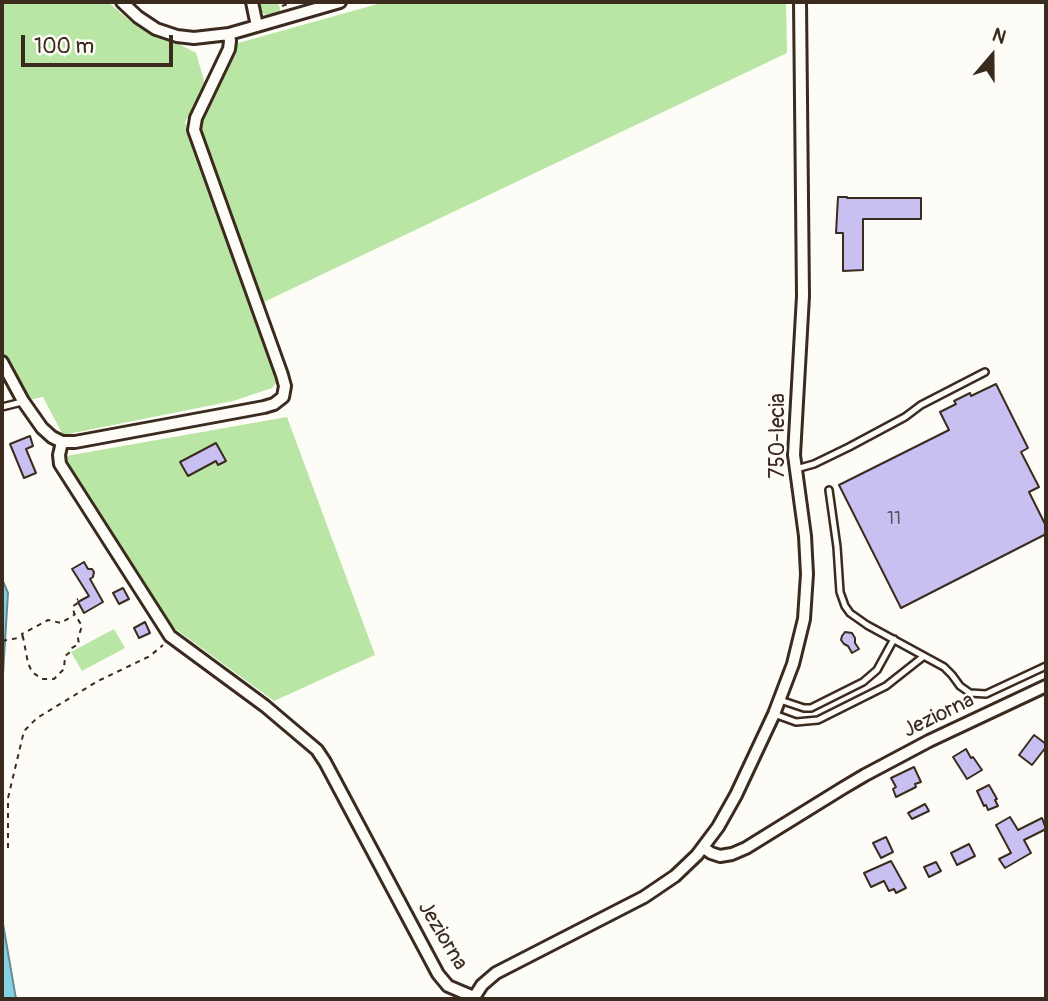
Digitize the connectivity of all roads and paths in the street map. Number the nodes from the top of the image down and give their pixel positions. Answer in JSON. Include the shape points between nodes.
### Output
{"nodes":[{"id":1,"x":122,"y":2,"type":"edge"},
{"id":2,"x":252,"y":2,"type":"edge"},
{"id":3,"x":294,"y":2,"type":"edge"},
{"id":4,"x":340,"y":2,"type":"edge"},
{"id":5,"x":800,"y":2,"type":"edge"},
{"id":6,"x":284,"y":12,"type":"dead end"},
{"id":7,"x":257,"y":26,"type":"junction"},
{"id":8,"x":229,"y":34,"type":"junction"},
{"id":9,"x":2,"y":362,"type":"edge"},
{"id":10,"x":985,"y":372,"type":"dead end"},
{"id":11,"x":23,"y":401,"type":"junction"},
{"id":12,"x":2,"y":407,"type":"edge"},
{"id":13,"x":62,"y":442,"type":"junction"},
{"id":14,"x":796,"y":470,"type":"junction"},
{"id":15,"x":829,"y":490,"type":"dead end"},
{"id":16,"x":78,"y":599,"type":"dead end"},
{"id":17,"x":75,"y":614,"type":"junction"},
{"id":18,"x":170,"y":636,"type":"junction"},
{"id":19,"x":23,"y":637,"type":"junction"},
{"id":20,"x":894,"y":639,"type":"junction"},
{"id":21,"x":2,"y":641,"type":"edge"},
{"id":22,"x":924,"y":656,"type":"junction"},
{"id":23,"x":1046,"y":666,"type":"edge"},
{"id":24,"x":1046,"y":686,"type":"edge"},
{"id":25,"x":780,"y":700,"type":"junction"},
{"id":26,"x":774,"y":714,"type":"junction"},
{"id":27,"x":8,"y":848,"type":"dead end"},
{"id":28,"x":704,"y":848,"type":"junction"},
{"id":29,"x":474,"y":998,"type":"edge"}],
"edges":[{"from":1,"to":8,"type":"street","via":[[144,22],[170,34],[194,38]]},
{"from":2,"to":7,"type":"street"},
{"from":3,"to":6,"type":"path","via":[[282,5]]},
{"from":4,"to":7,"type":"street"},
{"from":5,"to":14,"type":"street","name":"750-lecia","via":[[803,296]]},
{"from":7,"to":8,"type":"street"},
{"from":8,"to":13,"type":"street","via":[[229,49],[194,130],[284,381],[283,397],[256,409]]},
{"from":9,"to":11,"type":"street"},
{"from":10,"to":14,"type":"lane","via":[[849,447]]},
{"from":11,"to":12,"type":"lane"},
{"from":11,"to":13,"type":"street","via":[[46,433]]},
{"from":13,"to":18,"type":"street","name":"Jeziorna","via":[[60,464]]},
{"from":14,"to":25,"type":"street","name":"750-lecia","via":[[807,551],[807,594],[799,643]]},
{"from":15,"to":20,"type":"lane","via":[[841,599],[850,613]]},
{"from":16,"to":17,"type":"path","via":[[73,606]]},
{"from":17,"to":19,"type":"path","via":[[61,623],[48,620]]},
{"from":17,"to":19,"type":"path","via":[[82,626],[79,644],[65,656],[64,669],[54,679],[42,679],[32,672]]},
{"from":18,"to":27,"type":"path","via":[[156,653],[99,681],[37,718],[24,731],[8,798]]},
{"from":18,"to":29,"type":"street","name":"Jeziorna","via":[[317,750],[438,974],[448,986]]},
{"from":19,"to":21,"type":"path"},
{"from":20,"to":22,"type":"lane"},
{"from":20,"to":25,"type":"lane","via":[[877,670],[863,682],[811,708]]},
{"from":22,"to":23,"type":"lane","via":[[948,671],[965,690],[981,695]]},
{"from":22,"to":26,"type":"lane","via":[[886,686],[818,720],[803,723]]},
{"from":24,"to":28,"type":"street","name":"Jeziorna","via":[[929,741],[746,848],[720,856]]},
{"from":25,"to":26,"type":"street","name":"750-lecia"},
{"from":26,"to":28,"type":"street","name":"750-lecia","via":[[731,806]]},
{"from":28,"to":29,"type":"street","name":"Jeziorna","via":[[655,890],[496,973]]}]}
